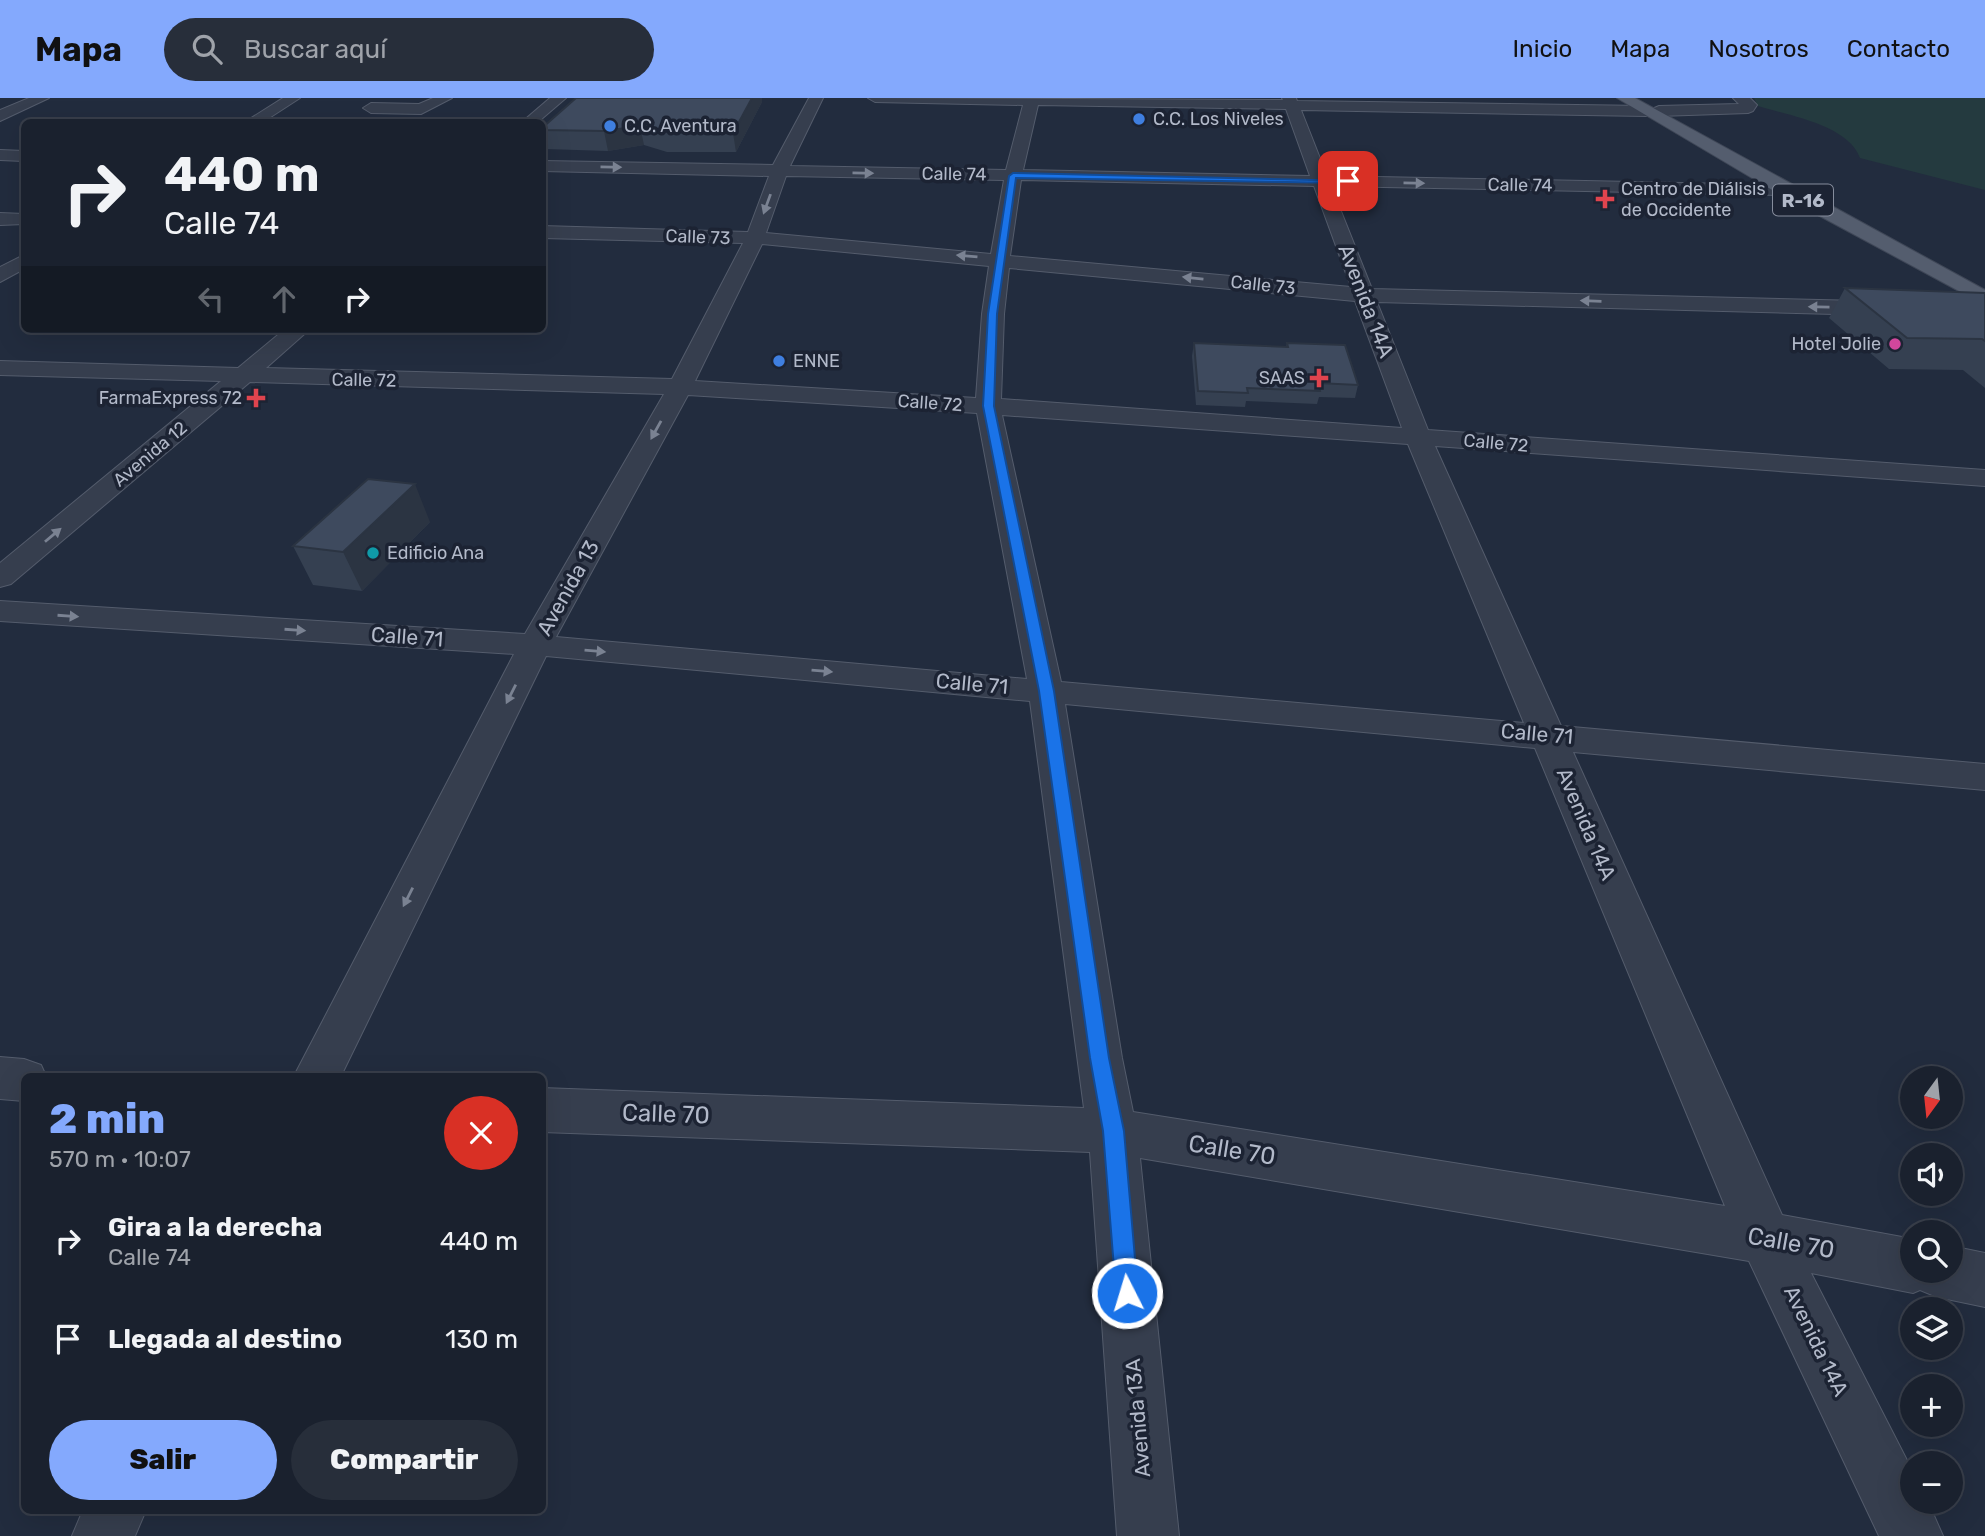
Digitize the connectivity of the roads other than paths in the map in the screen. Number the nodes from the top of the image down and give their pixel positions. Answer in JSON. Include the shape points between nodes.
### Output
{"nodes":[{"id":1,"x":42,"y":98,"type":"edge"},
{"id":2,"x":293,"y":98,"type":"edge"},
{"id":3,"x":445,"y":98,"type":"edge"},
{"id":4,"x":559,"y":98,"type":"edge"},
{"id":5,"x":816,"y":98,"type":"edge"},
{"id":6,"x":875,"y":98,"type":"edge"},
{"id":7,"x":1624,"y":98,"type":"edge"},
{"id":8,"x":1740,"y":98,"type":"edge"},
{"id":9,"x":1032,"y":99,"type":"edge"},
{"id":10,"x":1289,"y":101,"type":"edge"},
{"id":11,"x":1647,"y":107,"type":"edge"},
{"id":12,"x":371,"y":108,"type":"dead end"},
{"id":13,"x":0,"y":117,"type":"edge"},
{"id":14,"x":258,"y":119,"type":"edge"},
{"id":15,"x":533,"y":119,"type":"edge"},
{"id":16,"x":0,"y":155,"type":"edge"},
{"id":17,"x":21,"y":156,"type":"edge"},
{"id":18,"x":546,"y":166,"type":"edge"},
{"id":19,"x":779,"y":171,"type":"junction"},
{"id":20,"x":1013,"y":176,"type":"junction"},
{"id":21,"x":1321,"y":181,"type":"junction"},
{"id":22,"x":1784,"y":190,"type":"junction"},
{"id":23,"x":0,"y":219,"type":"edge"},
{"id":24,"x":21,"y":219,"type":"edge"},
{"id":25,"x":546,"y":232,"type":"edge"},
{"id":26,"x":755,"y":238,"type":"junction"},
{"id":27,"x":1000,"y":259,"type":"junction"},
{"id":28,"x":21,"y":263,"type":"edge"},
{"id":29,"x":0,"y":276,"type":"edge"},
{"id":30,"x":1985,"y":288,"type":"edge"},
{"id":31,"x":1363,"y":295,"type":"junction"},
{"id":32,"x":1985,"y":299,"type":"edge"},
{"id":33,"x":1985,"y":311,"type":"edge"},
{"id":34,"x":294,"y":333,"type":"edge"},
{"id":35,"x":0,"y":368,"type":"edge"},
{"id":36,"x":244,"y":377,"type":"junction"},
{"id":37,"x":680,"y":387,"type":"junction"},
{"id":38,"x":988,"y":406,"type":"junction"},
{"id":39,"x":1418,"y":437,"type":"junction"},
{"id":40,"x":1985,"y":478,"type":"edge"},
{"id":41,"x":0,"y":578,"type":"edge"},
{"id":42,"x":0,"y":611,"type":"edge"},
{"id":43,"x":536,"y":645,"type":"junction"},
{"id":44,"x":1046,"y":691,"type":"junction"},
{"id":45,"x":1547,"y":735,"type":"junction"},
{"id":46,"x":1985,"y":777,"type":"edge"},
{"id":47,"x":319,"y":1073,"type":"edge"},
{"id":48,"x":0,"y":1078,"type":"edge"},
{"id":49,"x":21,"y":1080,"type":"edge"},
{"id":50,"x":546,"y":1110,"type":"edge"},
{"id":51,"x":1114,"y":1131,"type":"junction"},
{"id":52,"x":1765,"y":1238,"type":"junction"},
{"id":53,"x":1900,"y":1264,"type":"edge"},
{"id":54,"x":1963,"y":1275,"type":"edge"},
{"id":55,"x":1985,"y":1280,"type":"edge"},
{"id":56,"x":113,"y":1514,"type":"edge"},
{"id":57,"x":103,"y":1536,"type":"edge"},
{"id":58,"x":1148,"y":1536,"type":"edge"},
{"id":59,"x":1912,"y":1536,"type":"edge"}],
"edges":[{"from":1,"to":13,"type":"street"},
{"from":2,"to":14,"type":"street"},
{"from":3,"to":12,"type":"street","via":[[421,109]]},
{"from":4,"to":15,"type":"street"},
{"from":5,"to":19,"type":"street","name":"Avenida 13"},
{"from":6,"to":9,"type":"street"},
{"from":7,"to":11,"type":"main road","number":"R-16"},
{"from":8,"to":11,"type":"street","via":[[1748,108]]},
{"from":9,"to":10,"type":"street"},
{"from":9,"to":20,"type":"street","name":"Avenida 13A"},
{"from":10,"to":11,"type":"street"},
{"from":10,"to":21,"type":"street","name":"Avenida 14A"},
{"from":11,"to":22,"type":"main road","number":"R-16"},
{"from":11,"to":30,"type":"main road","number":"R-16"},
{"from":16,"to":17,"type":"street"},
{"from":18,"to":19,"type":"street","name":"Calle 74","one_way":true},
{"from":19,"to":20,"type":"street","name":"Calle 74","one_way":true},
{"from":19,"to":26,"type":"street","name":"Avenida 13","one_way":true},
{"from":20,"to":21,"type":"street","name":"Calle 74"},
{"from":20,"to":27,"type":"street","name":"Avenida 13A"},
{"from":21,"to":22,"type":"street","name":"Calle 74","one_way":true},
{"from":21,"to":31,"type":"street","name":"Avenida 14A"},
{"from":22,"to":32,"type":"main road","number":"R-16"},
{"from":23,"to":24,"type":"street"},
{"from":25,"to":26,"type":"street","name":"Calle 73"},
{"from":27,"to":26,"type":"street","name":"Calle 73","one_way":true},
{"from":26,"to":37,"type":"street","name":"Avenida 13"},
{"from":31,"to":27,"type":"street","name":"Calle 73","one_way":true},
{"from":27,"to":38,"type":"street","name":"Avenida 13A"},
{"from":28,"to":29,"type":"street"},
{"from":33,"to":31,"type":"street","name":"Calle 73","one_way":true},
{"from":31,"to":39,"type":"street","name":"Avenida 14A"},
{"from":34,"to":36,"type":"street","name":"Avenida 12"},
{"from":35,"to":36,"type":"street","name":"Calle 72"},
{"from":36,"to":37,"type":"street","name":"Calle 72"},
{"from":41,"to":36,"type":"street","name":"Avenida 12","one_way":true},
{"from":37,"to":38,"type":"street","name":"Calle 72"},
{"from":37,"to":43,"type":"street","name":"Avenida 13","one_way":true},
{"from":38,"to":39,"type":"street","name":"Calle 72"},
{"from":38,"to":44,"type":"street","name":"Avenida 13A"},
{"from":39,"to":40,"type":"street","name":"Calle 72"},
{"from":39,"to":45,"type":"street","name":"Avenida 14A"},
{"from":42,"to":43,"type":"street","name":"Calle 71","one_way":true},
{"from":43,"to":44,"type":"street","name":"Calle 71","one_way":true},
{"from":43,"to":47,"type":"street","name":"Avenida 13","one_way":true},
{"from":44,"to":45,"type":"street","name":"Calle 71"},
{"from":44,"to":51,"type":"street","name":"Avenida 13A","via":[[1097,1044]]},
{"from":45,"to":46,"type":"street","name":"Calle 71"},
{"from":45,"to":52,"type":"street","name":"Avenida 14A"},
{"from":48,"to":49,"type":"street"},
{"from":50,"to":51,"type":"street","name":"Calle 70"},
{"from":51,"to":52,"type":"street","name":"Calle 70"},
{"from":51,"to":58,"type":"street","name":"Avenida 13A"},
{"from":52,"to":53,"type":"street","name":"Calle 70"},
{"from":52,"to":59,"type":"street","name":"Avenida 14A"},
{"from":54,"to":55,"type":"street"},
{"from":56,"to":57,"type":"street"}]}
